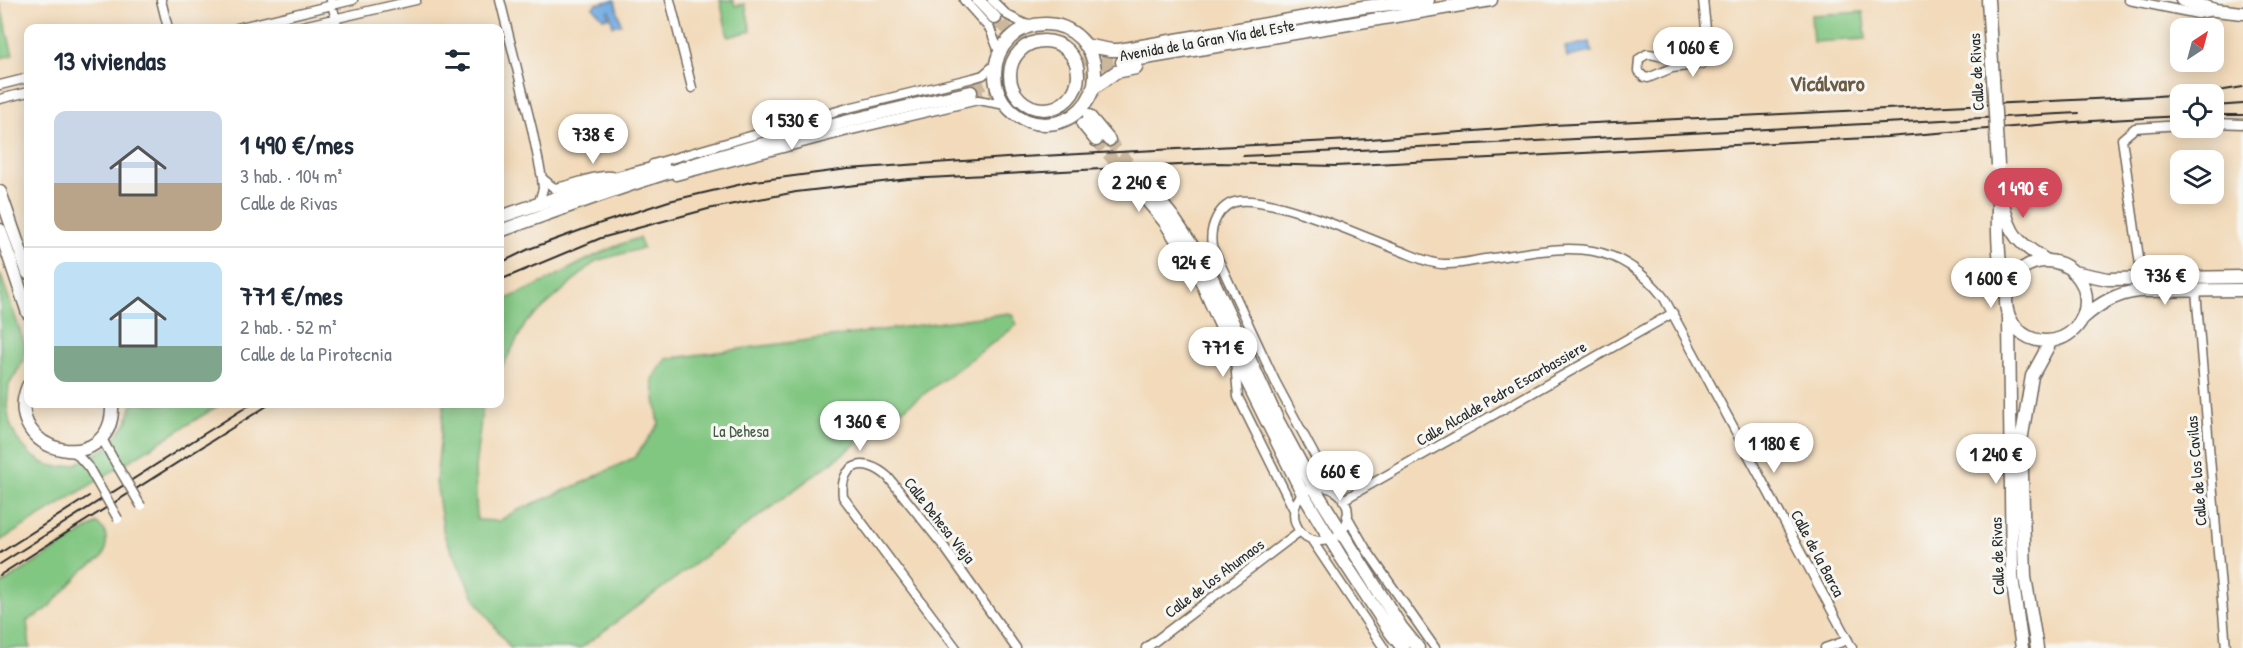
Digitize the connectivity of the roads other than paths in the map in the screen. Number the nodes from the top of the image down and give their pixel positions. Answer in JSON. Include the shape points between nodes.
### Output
{"nodes":[{"id":1,"x":161,"y":0,"type":"edge"},
{"id":2,"x":353,"y":0,"type":"edge"},
{"id":3,"x":416,"y":0,"type":"edge"},
{"id":4,"x":500,"y":0,"type":"edge"},
{"id":5,"x":670,"y":0,"type":"edge"},
{"id":6,"x":964,"y":0,"type":"edge"},
{"id":7,"x":978,"y":0,"type":"edge"},
{"id":8,"x":992,"y":0,"type":"edge"},
{"id":9,"x":1426,"y":0,"type":"edge"},
{"id":10,"x":1491,"y":0,"type":"edge"},
{"id":11,"x":1703,"y":0,"type":"edge"},
{"id":12,"x":1988,"y":0,"type":"edge"},
{"id":13,"x":2129,"y":0,"type":"edge"},
{"id":14,"x":2182,"y":0,"type":"edge"},
{"id":15,"x":332,"y":2,"type":"edge"},
{"id":16,"x":2161,"y":2,"type":"edge"},
{"id":17,"x":1388,"y":3,"type":"edge"},
{"id":18,"x":2215,"y":10,"type":"junction"},
{"id":19,"x":2243,"y":13,"type":"edge"},
{"id":20,"x":995,"y":18,"type":"tunnel mouth"},
{"id":21,"x":336,"y":19,"type":"junction"},
{"id":22,"x":1367,"y":22,"type":"junction"},
{"id":23,"x":167,"y":24,"type":"edge"},
{"id":24,"x":252,"y":24,"type":"edge"},
{"id":25,"x":313,"y":24,"type":"edge"},
{"id":26,"x":337,"y":24,"type":"edge"},
{"id":27,"x":1031,"y":27,"type":"junction"},
{"id":28,"x":1085,"y":45,"type":"junction"},
{"id":29,"x":1707,"y":50,"type":"junction"},
{"id":30,"x":1006,"y":62,"type":"junction"},
{"id":31,"x":24,"y":79,"type":"edge"},
{"id":32,"x":0,"y":85,"type":"edge"},
{"id":33,"x":692,"y":88,"type":"dead end"},
{"id":34,"x":1092,"y":89,"type":"junction"},
{"id":35,"x":970,"y":90,"type":"tunnel mouth"},
{"id":36,"x":24,"y":93,"type":"edge"},
{"id":37,"x":1011,"y":97,"type":"junction"},
{"id":38,"x":0,"y":99,"type":"edge"},
{"id":39,"x":1086,"y":120,"type":"tunnel mouth"},
{"id":40,"x":2224,"y":123,"type":"edge"},
{"id":41,"x":2243,"y":124,"type":"edge"},
{"id":42,"x":2170,"y":126,"type":"edge"},
{"id":43,"x":1103,"y":140,"type":"tunnel mouth"},
{"id":44,"x":1999,"y":172,"type":"junction"},
{"id":45,"x":619,"y":176,"type":"junction"},
{"id":46,"x":542,"y":178,"type":"junction"},
{"id":47,"x":607,"y":186,"type":"junction"},
{"id":48,"x":0,"y":192,"type":"edge"},
{"id":49,"x":538,"y":205,"type":"junction"},
{"id":50,"x":504,"y":217,"type":"edge"},
{"id":51,"x":504,"y":229,"type":"edge"},
{"id":52,"x":0,"y":230,"type":"edge"},
{"id":53,"x":24,"y":261,"type":"edge"},
{"id":54,"x":2047,"y":261,"type":"junction"},
{"id":55,"x":2073,"y":272,"type":"junction"},
{"id":56,"x":2243,"y":277,"type":"edge"},
{"id":57,"x":2142,"y":279,"type":"junction"},
{"id":58,"x":2243,"y":290,"type":"edge"},
{"id":59,"x":2196,"y":291,"type":"junction"},
{"id":60,"x":2006,"y":295,"type":"junction"},
{"id":61,"x":24,"y":301,"type":"edge"},
{"id":62,"x":1673,"y":313,"type":"junction"},
{"id":63,"x":2083,"y":318,"type":"junction"},
{"id":64,"x":2009,"y":319,"type":"junction"},
{"id":65,"x":2051,"y":341,"type":"junction"},
{"id":66,"x":1234,"y":355,"type":"junction"},
{"id":67,"x":24,"y":401,"type":"edge"},
{"id":68,"x":113,"y":408,"type":"edge"},
{"id":69,"x":101,"y":437,"type":"junction"},
{"id":70,"x":74,"y":451,"type":"junction"},
{"id":71,"x":1314,"y":488,"type":"junction"},
{"id":72,"x":1333,"y":490,"type":"junction"},
{"id":73,"x":1302,"y":494,"type":"junction"},
{"id":74,"x":1343,"y":500,"type":"junction"},
{"id":75,"x":141,"y":506,"type":"dead end"},
{"id":76,"x":1294,"y":511,"type":"junction"},
{"id":77,"x":1347,"y":516,"type":"junction"},
{"id":78,"x":118,"y":519,"type":"dead end"},
{"id":79,"x":1300,"y":531,"type":"junction"},
{"id":80,"x":1342,"y":531,"type":"junction"},
{"id":81,"x":1311,"y":539,"type":"junction"},
{"id":82,"x":1330,"y":539,"type":"junction"},
{"id":83,"x":1850,"y":644,"type":"edge"},
{"id":84,"x":956,"y":648,"type":"edge"},
{"id":85,"x":1016,"y":648,"type":"edge"},
{"id":86,"x":1146,"y":648,"type":"edge"},
{"id":87,"x":1384,"y":648,"type":"edge"},
{"id":88,"x":1402,"y":648,"type":"edge"},
{"id":89,"x":1418,"y":648,"type":"edge"},
{"id":90,"x":1435,"y":648,"type":"edge"},
{"id":91,"x":1825,"y":648,"type":"edge"},
{"id":92,"x":2022,"y":648,"type":"edge"},
{"id":93,"x":2037,"y":648,"type":"edge"},
{"id":94,"x":2226,"y":648,"type":"edge"}],
"edges":[{"from":1,"to":23,"type":"street"},
{"from":2,"to":15,"type":"street"},
{"from":3,"to":21,"type":"street"},
{"from":4,"to":46,"type":"street"},
{"from":5,"to":33,"type":"street"},
{"from":6,"to":30,"type":"street","via":[[990,29]]},
{"from":7,"to":20,"type":"main road"},
{"from":8,"to":27,"type":"street","via":[[1007,15]]},
{"from":9,"to":17,"type":"main road","name":"Avenida de la Gran Vía del Este"},
{"from":10,"to":22,"type":"main road","name":"Avenida de la Gran Vía del Este"},
{"from":11,"to":29,"type":"street"},
{"from":12,"to":44,"type":"main road","name":"Calle de Rivas","bridge":true},
{"from":13,"to":16,"type":"street"},
{"from":14,"to":18,"type":"main road"},
{"from":15,"to":21,"type":"street"},
{"from":15,"to":24,"type":"street"},
{"from":16,"to":18,"type":"street","via":[[2198,14]]},
{"from":17,"to":22,"type":"main road","name":"Avenida de la Gran Vía del Este","via":[[1320,22],[1122,60]]},
{"from":17,"to":28,"type":"main road","name":"Avenida de la Gran Vía del Este","via":[[1119,50]]},
{"from":18,"to":19,"type":"main road"},
{"from":21,"to":25,"type":"street"},
{"from":21,"to":26,"type":"street"},
{"from":22,"to":34,"type":"main road","name":"Avenida de la Gran Vía del Este","via":[[1313,37],[1122,71]]},
{"from":27,"to":28,"type":"main road","via":[[1062,28]]},
{"from":27,"to":30,"type":"main road","via":[[1012,37]]},
{"from":28,"to":34,"type":"main road","via":[[1094,65]]},
{"from":29,"to":29,"type":"street","via":[[1685,61],[1647,54],[1639,59],[1638,71],[1648,78],[1672,68],[1702,64],[1709,57]]},
{"from":30,"to":37,"type":"main road"},
{"from":30,"to":37,"type":"main road","via":[[1028,41],[1055,43],[1078,58],[1073,95],[1046,108]]},
{"from":30,"to":45,"type":"street","via":[[973,78],[848,108]]},
{"from":31,"to":32,"type":"street"},
{"from":34,"to":37,"type":"main road","via":[[1079,111],[1051,124],[1024,119]]},
{"from":35,"to":47,"type":"main road"},
{"from":36,"to":38,"type":"street"},
{"from":37,"to":47,"type":"street","via":[[978,100]]},
{"from":39,"to":43,"type":"main road"},
{"from":40,"to":41,"type":"street"},
{"from":42,"to":57,"type":"street","via":[[2135,128],[2122,139]]},
{"from":44,"to":54,"type":"main road","name":"Calle de Rivas","via":[[2003,206],[2012,232],[2022,246]]},
{"from":44,"to":60,"type":"main road","name":"Calle de Rivas","via":[[2001,279]]},
{"from":45,"to":46,"type":"street","via":[[605,175],[554,188]]},
{"from":45,"to":47,"type":"street"},
{"from":46,"to":49,"type":"street"},
{"from":47,"to":49,"type":"main road"},
{"from":47,"to":51,"type":"main road"},
{"from":48,"to":53,"type":"main road"},
{"from":49,"to":50,"type":"main road"},
{"from":52,"to":61,"type":"main road"},
{"from":54,"to":55,"type":"main road"},
{"from":54,"to":60,"type":"main road","via":[[2020,270]]},
{"from":55,"to":57,"type":"main road","via":[[2108,279]]},
{"from":55,"to":63,"type":"main road","via":[[2085,292]]},
{"from":56,"to":57,"type":"main road"},
{"from":58,"to":59,"type":"main road"},
{"from":59,"to":63,"type":"main road","via":[[2126,292],[2097,305]]},
{"from":59,"to":94,"type":"street","name":"Calle de los Cavilas"},
{"from":60,"to":64,"type":"main road"},
{"from":62,"to":72,"type":"street","name":"Calle de la Barca","via":[[1644,276],[1610,254],[1585,248],[1559,248],[1443,264],[1294,212],[1237,201],[1217,216],[1210,235],[1212,246],[1275,381]]},
{"from":62,"to":74,"type":"street","name":"Calle Alcalde Pedro Escarbassiere"},
{"from":62,"to":83,"type":"street","name":"Calle de la Barca"},
{"from":63,"to":65,"type":"main road","via":[[2070,334]]},
{"from":64,"to":65,"type":"main road","via":[[2026,337]]},
{"from":64,"to":92,"type":"main road","name":"Calle de Rivas","via":[[2012,577]]},
{"from":65,"to":93,"type":"main road","name":"Calle de Rivas","via":[[2032,376],[2020,441],[2025,577]]},
{"from":66,"to":71,"type":"main road","via":[[1198,274],[1141,185],[1178,224],[1208,269],[1278,421]]},
{"from":66,"to":73,"type":"main road"},
{"from":66,"to":76,"type":"street","via":[[1238,398]]},
{"from":67,"to":70,"type":"main road","via":[[26,422],[35,437],[49,447]]},
{"from":68,"to":69,"type":"main road"},
{"from":69,"to":70,"type":"main road"},
{"from":69,"to":75,"type":"street","bridge":true},
{"from":70,"to":78,"type":"street","bridge":true,"via":[[89,468]]},
{"from":71,"to":72,"type":"street"},
{"from":71,"to":73,"type":"street"},
{"from":71,"to":80,"type":"main road"},
{"from":72,"to":74,"type":"street","name":"Calle de la Barca"},
{"from":73,"to":76,"type":"street"},
{"from":73,"to":82,"type":"main road"},
{"from":74,"to":77,"type":"street"},
{"from":76,"to":79,"type":"street"},
{"from":77,"to":80,"type":"street"},
{"from":77,"to":90,"type":"street"},
{"from":79,"to":81,"type":"street"},
{"from":79,"to":86,"type":"street","name":"Calle de los Ahumaos"},
{"from":80,"to":82,"type":"street"},
{"from":80,"to":89,"type":"main road"},
{"from":81,"to":82,"type":"street"},
{"from":81,"to":87,"type":"street"},
{"from":82,"to":88,"type":"main road"},
{"from":83,"to":91,"type":"street"},
{"from":84,"to":85,"type":"street","name":"Calle Dehesa Vieja","via":[[843,497],[844,477],[851,468],[867,464],[888,477],[945,548]]}]}
